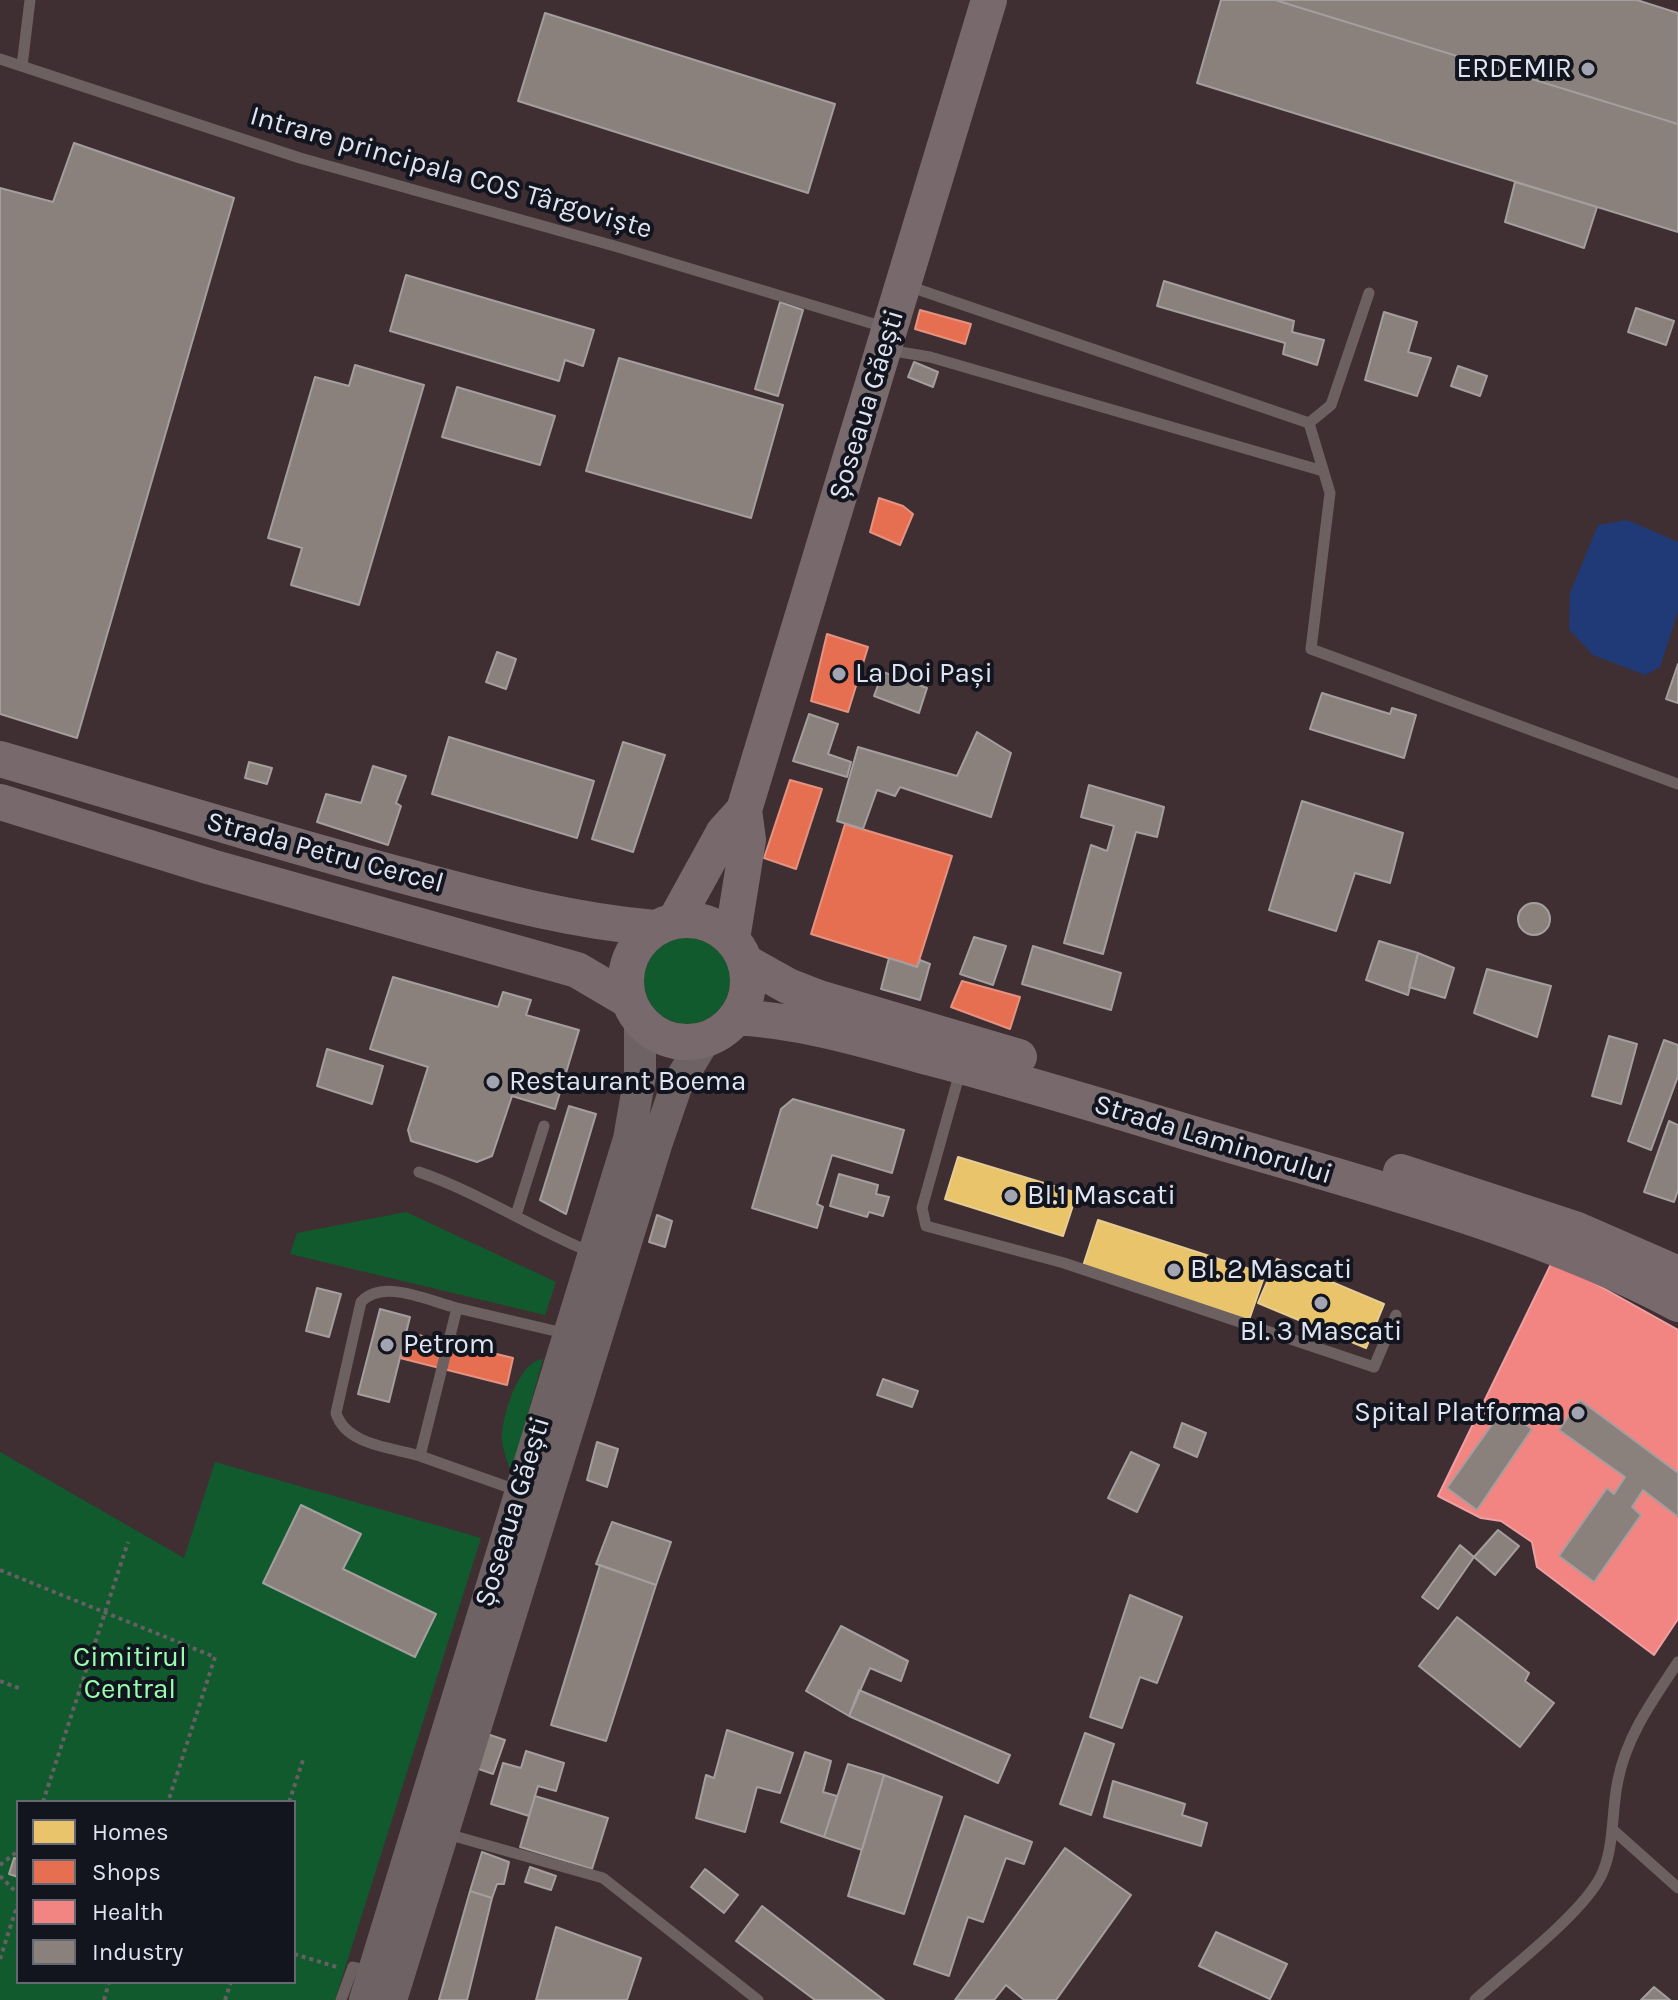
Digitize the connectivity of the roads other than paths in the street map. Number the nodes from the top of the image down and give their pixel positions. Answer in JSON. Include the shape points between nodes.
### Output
{"nodes":[{"id":1,"x":30,"y":0,"type":"edge"},
{"id":2,"x":989,"y":0,"type":"edge"},
{"id":3,"x":0,"y":59,"type":"edge"},
{"id":4,"x":22,"y":66,"type":"junction"},
{"id":5,"x":903,"y":284,"type":"junction"},
{"id":6,"x":1369,"y":293,"type":"dead end"},
{"id":7,"x":887,"y":339,"type":"junction"},
{"id":8,"x":1309,"y":423,"type":"junction"},
{"id":9,"x":1323,"y":471,"type":"junction"},
{"id":10,"x":0,"y":759,"type":"edge"},
{"id":11,"x":1678,"y":784,"type":"edge"},
{"id":12,"x":0,"y":802,"type":"edge"},
{"id":13,"x":744,"y":810,"type":"junction"},
{"id":14,"x":665,"y":924,"type":"junction"},
{"id":15,"x":739,"y":951,"type":"junction"},
{"id":16,"x":634,"y":1010,"type":"junction"},
{"id":17,"x":736,"y":1017,"type":"junction"},
{"id":18,"x":705,"y":1039,"type":"junction"},
{"id":19,"x":965,"y":1054,"type":"junction"},
{"id":20,"x":544,"y":1126,"type":"dead end"},
{"id":21,"x":419,"y":1172,"type":"dead end"},
{"id":22,"x":516,"y":1215,"type":"junction"},
{"id":23,"x":593,"y":1253,"type":"junction"},
{"id":24,"x":1678,"y":1274,"type":"edge"},
{"id":25,"x":1678,"y":1304,"type":"edge"},
{"id":26,"x":457,"y":1308,"type":"junction"},
{"id":27,"x":1396,"y":1315,"type":"dead end"},
{"id":28,"x":581,"y":1339,"type":"junction"},
{"id":29,"x":420,"y":1456,"type":"junction"},
{"id":30,"x":532,"y":1495,"type":"junction"},
{"id":31,"x":1678,"y":1662,"type":"edge"},
{"id":32,"x":1612,"y":1829,"type":"junction"},
{"id":33,"x":441,"y":1832,"type":"junction"},
{"id":34,"x":1678,"y":1888,"type":"edge"},
{"id":35,"x":376,"y":1985,"type":"edge"},
{"id":36,"x":341,"y":2000,"type":"edge"},
{"id":37,"x":758,"y":2000,"type":"edge"},
{"id":38,"x":1475,"y":2000,"type":"edge"}],
"edges":[{"from":1,"to":4,"type":"lane"},
{"from":2,"to":5,"type":"main road","name":"Șoseaua Găești"},
{"from":3,"to":4,"type":"lane","name":"Intrare principala COS Târgoviște"},
{"from":4,"to":7,"type":"lane","name":"Intrare principala COS Târgoviște","via":[[300,158],[632,251]]},
{"from":5,"to":7,"type":"main road","name":"Șoseaua Găești"},
{"from":5,"to":8,"type":"lane"},
{"from":6,"to":8,"type":"lane","via":[[1331,405]]},
{"from":7,"to":9,"type":"lane","name":"Intrare principala COS Târgoviște","via":[[930,357]]},
{"from":7,"to":13,"type":"main road","name":"Șoseaua Găești"},
{"from":8,"to":9,"type":"lane"},
{"from":9,"to":11,"type":"lane","via":[[1330,493],[1311,649]]},
{"from":10,"to":14,"type":"main road","name":"Strada Petru Cercel","via":[[535,910],[592,923]]},
{"from":12,"to":16,"type":"main road","name":"Strada Petru Cercel","via":[[577,970]]},
{"from":13,"to":14,"type":"main road"},
{"from":13,"to":15,"type":"main road","via":[[748,840]]},
{"from":14,"to":15,"type":"main road","via":[[706,922]]},
{"from":14,"to":16,"type":"main road","via":[[638,943],[628,962],[625,984]]},
{"from":15,"to":17,"type":"main road","via":[[747,993]]},
{"from":15,"to":19,"type":"main road","name":"Strada Laminorului","via":[[802,992]]},
{"from":16,"to":18,"type":"main road","via":[[667,1039]]},
{"from":16,"to":23,"type":"main road","name":"Șoseaua Găești","via":[[640,1076],[635,1113]]},
{"from":17,"to":18,"type":"main road"},
{"from":17,"to":19,"type":"main road","name":"Strada Laminorului"},
{"from":18,"to":28,"type":"main road","name":"Șoseaua Găești","via":[[676,1087]]},
{"from":19,"to":24,"type":"main road","name":"Strada Laminorului","via":[[1488,1198]]},
{"from":19,"to":25,"type":"main road","name":"Strada Laminorului","via":[[1476,1222]]},
{"from":19,"to":27,"type":"lane","via":[[922,1208],[926,1226],[1064,1263],[1374,1367]]},
{"from":20,"to":22,"type":"lane"},
{"from":21,"to":22,"type":"lane","via":[[462,1186]]},
{"from":22,"to":23,"type":"lane"},
{"from":23,"to":28,"type":"main road","name":"Șoseaua Găești"},
{"from":26,"to":28,"type":"lane"},
{"from":26,"to":29,"type":"lane"},
{"from":26,"to":29,"type":"lane","via":[[382,1289],[361,1302],[336,1413],[340,1426],[353,1437]]},
{"from":28,"to":30,"type":"main road","name":"Șoseaua Găești"},
{"from":29,"to":30,"type":"lane"},
{"from":30,"to":33,"type":"main road","name":"Șoseaua Găești"},
{"from":30,"to":35,"type":"main road","name":"Șoseaua Găești"},
{"from":31,"to":32,"type":"lane","via":[[1627,1745]]},
{"from":32,"to":34,"type":"lane"},
{"from":32,"to":38,"type":"lane","via":[[1600,1877],[1581,1903]]},
{"from":33,"to":35,"type":"main road","name":"Șoseaua Găești"},
{"from":33,"to":37,"type":"lane","via":[[603,1878]]},
{"from":35,"to":36,"type":"lane"}]}
